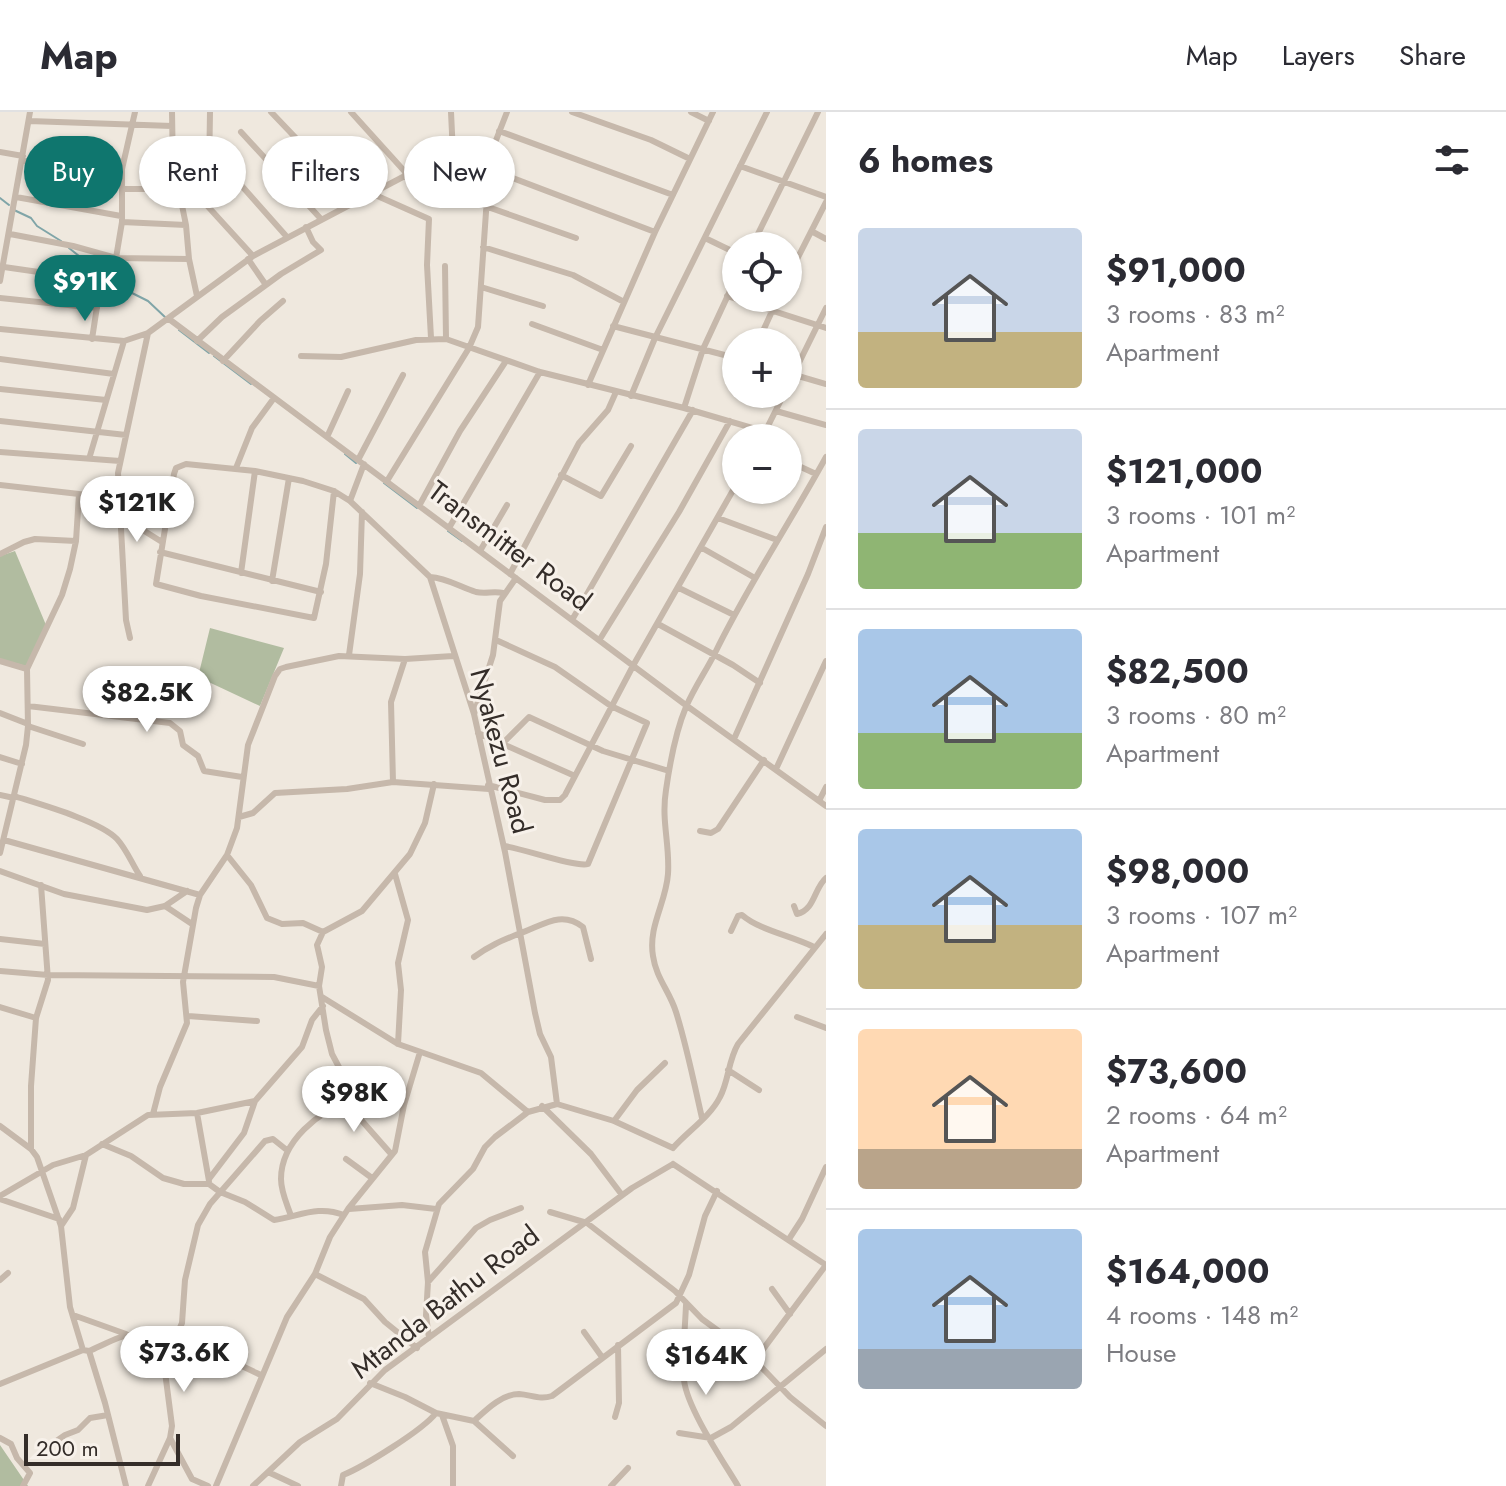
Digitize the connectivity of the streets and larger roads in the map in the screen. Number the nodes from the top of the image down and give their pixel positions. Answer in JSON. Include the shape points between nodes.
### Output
{"nodes":[{"id":1,"x":30,"y":112,"type":"edge"},
{"id":2,"x":135,"y":112,"type":"edge"},
{"id":3,"x":172,"y":112,"type":"edge"},
{"id":4,"x":210,"y":112,"type":"edge"},
{"id":5,"x":271,"y":112,"type":"edge"},
{"id":6,"x":351,"y":112,"type":"edge"},
{"id":7,"x":440,"y":112,"type":"edge"},
{"id":8,"x":507,"y":112,"type":"edge"},
{"id":9,"x":572,"y":112,"type":"edge"},
{"id":10,"x":691,"y":112,"type":"edge"},
{"id":11,"x":713,"y":112,"type":"edge"},
{"id":12,"x":767,"y":112,"type":"edge"},
{"id":13,"x":818,"y":112,"type":"edge"},
{"id":14,"x":451,"y":113,"type":"edge"},
{"id":15,"x":29,"y":121,"type":"junction"},
{"id":16,"x":709,"y":121,"type":"junction"},
{"id":17,"x":133,"y":125,"type":"junction"},
{"id":18,"x":172,"y":126,"type":"junction"},
{"id":19,"x":499,"y":131,"type":"junction"},
{"id":20,"x":241,"y":132,"type":"dead end"},
{"id":21,"x":172,"y":136,"type":"edge"},
{"id":22,"x":210,"y":136,"type":"edge"},
{"id":23,"x":294,"y":136,"type":"edge"},
{"id":24,"x":452,"y":136,"type":"edge"},
{"id":25,"x":497,"y":136,"type":"edge"},
{"id":26,"x":0,"y":152,"type":"edge"},
{"id":27,"x":22,"y":158,"type":"junction"},
{"id":28,"x":690,"y":159,"type":"junction"},
{"id":29,"x":123,"y":165,"type":"edge"},
{"id":30,"x":740,"y":166,"type":"junction"},
{"id":31,"x":404,"y":174,"type":"edge"},
{"id":32,"x":515,"y":178,"type":"edge"},
{"id":33,"x":784,"y":182,"type":"junction"},
{"id":34,"x":246,"y":191,"type":"edge"},
{"id":35,"x":673,"y":195,"type":"junction"},
{"id":36,"x":16,"y":197,"type":"junction"},
{"id":37,"x":826,"y":199,"type":"edge"},
{"id":38,"x":388,"y":201,"type":"edge"},
{"id":39,"x":122,"y":208,"type":"edge"},
{"id":40,"x":183,"y":208,"type":"edge"},
{"id":41,"x":208,"y":208,"type":"edge"},
{"id":42,"x":342,"y":208,"type":"edge"},
{"id":43,"x":485,"y":208,"type":"edge"},
{"id":44,"x":491,"y":208,"type":"edge"},
{"id":45,"x":122,"y":219,"type":"junction"},
{"id":46,"x":321,"y":219,"type":"junction"},
{"id":47,"x":186,"y":225,"type":"junction"},
{"id":48,"x":306,"y":227,"type":"junction"},
{"id":49,"x":655,"y":232,"type":"junction"},
{"id":50,"x":759,"y":232,"type":"edge"},
{"id":51,"x":813,"y":232,"type":"junction"},
{"id":52,"x":10,"y":234,"type":"junction"},
{"id":53,"x":287,"y":237,"type":"junction"},
{"id":54,"x":576,"y":238,"type":"dead end"},
{"id":55,"x":705,"y":238,"type":"junction"},
{"id":56,"x":826,"y":239,"type":"edge"},
{"id":57,"x":722,"y":246,"type":"edge"},
{"id":58,"x":483,"y":247,"type":"junction"},
{"id":59,"x":802,"y":252,"type":"edge"},
{"id":60,"x":116,"y":258,"type":"junction"},
{"id":61,"x":251,"y":258,"type":"junction"},
{"id":62,"x":189,"y":259,"type":"junction"},
{"id":63,"x":445,"y":266,"type":"dead end"},
{"id":64,"x":4,"y":267,"type":"junction"},
{"id":65,"x":0,"y":281,"type":"edge"},
{"id":66,"x":266,"y":285,"type":"junction"},
{"id":67,"x":481,"y":287,"type":"junction"},
{"id":68,"x":197,"y":296,"type":"junction"},
{"id":69,"x":0,"y":298,"type":"edge"},
{"id":70,"x":283,"y":301,"type":"dead end"},
{"id":71,"x":624,"y":302,"type":"junction"},
{"id":72,"x":543,"y":306,"type":"dead end"},
{"id":73,"x":722,"y":307,"type":"edge"},
{"id":74,"x":97,"y":308,"type":"junction"},
{"id":75,"x":826,"y":308,"type":"edge"},
{"id":76,"x":778,"y":312,"type":"edge"},
{"id":77,"x":169,"y":319,"type":"junction"},
{"id":78,"x":532,"y":324,"type":"dead end"},
{"id":79,"x":613,"y":326,"type":"junction"},
{"id":80,"x":817,"y":326,"type":"junction"},
{"id":81,"x":826,"y":328,"type":"edge"},
{"id":82,"x":0,"y":329,"type":"edge"},
{"id":83,"x":148,"y":333,"type":"junction"},
{"id":84,"x":431,"y":338,"type":"junction"},
{"id":85,"x":655,"y":338,"type":"junction"},
{"id":86,"x":92,"y":339,"type":"junction"},
{"id":87,"x":446,"y":339,"type":"junction"},
{"id":88,"x":124,"y":341,"type":"junction"},
{"id":89,"x":197,"y":341,"type":"junction"},
{"id":90,"x":469,"y":348,"type":"junction"},
{"id":91,"x":703,"y":349,"type":"junction"},
{"id":92,"x":603,"y":350,"type":"junction"},
{"id":93,"x":802,"y":352,"type":"edge"},
{"id":94,"x":722,"y":354,"type":"edge"},
{"id":95,"x":301,"y":356,"type":"dead end"},
{"id":96,"x":0,"y":359,"type":"edge"},
{"id":97,"x":223,"y":361,"type":"junction"},
{"id":98,"x":506,"y":361,"type":"junction"},
{"id":99,"x":540,"y":372,"type":"junction"},
{"id":100,"x":114,"y":374,"type":"junction"},
{"id":101,"x":403,"y":375,"type":"dead end"},
{"id":102,"x":802,"y":377,"type":"edge"},
{"id":103,"x":826,"y":384,"type":"edge"},
{"id":104,"x":588,"y":385,"type":"junction"},
{"id":105,"x":0,"y":389,"type":"edge"},
{"id":106,"x":348,"y":391,"type":"dead end"},
{"id":107,"x":616,"y":392,"type":"junction"},
{"id":108,"x":631,"y":396,"type":"junction"},
{"id":109,"x":274,"y":398,"type":"junction"},
{"id":110,"x":106,"y":400,"type":"junction"},
{"id":111,"x":684,"y":408,"type":"junction"},
{"id":112,"x":777,"y":408,"type":"edge"},
{"id":113,"x":693,"y":410,"type":"junction"},
{"id":114,"x":776,"y":411,"type":"junction"},
{"id":115,"x":0,"y":421,"type":"edge"},
{"id":116,"x":730,"y":421,"type":"junction"},
{"id":117,"x":737,"y":424,"type":"edge"},
{"id":118,"x":770,"y":424,"type":"edge"},
{"id":119,"x":826,"y":425,"type":"edge"},
{"id":120,"x":96,"y":430,"type":"junction"},
{"id":121,"x":126,"y":435,"type":"junction"},
{"id":122,"x":327,"y":437,"type":"junction"},
{"id":123,"x":631,"y":446,"type":"dead end"},
{"id":124,"x":0,"y":452,"type":"edge"},
{"id":125,"x":826,"y":457,"type":"edge"},
{"id":126,"x":89,"y":459,"type":"junction"},
{"id":127,"x":120,"y":461,"type":"junction"},
{"id":128,"x":361,"y":462,"type":"junction"},
{"id":129,"x":236,"y":468,"type":"junction"},
{"id":130,"x":802,"y":468,"type":"edge"},
{"id":131,"x":255,"y":471,"type":"junction"},
{"id":132,"x":816,"y":474,"type":"junction"},
{"id":133,"x":561,"y":475,"type":"junction"},
{"id":134,"x":289,"y":478,"type":"junction"},
{"id":135,"x":387,"y":481,"type":"junction"},
{"id":136,"x":0,"y":485,"type":"edge"},
{"id":137,"x":334,"y":491,"type":"junction"},
{"id":138,"x":79,"y":494,"type":"junction"},
{"id":139,"x":118,"y":498,"type":"junction"},
{"id":140,"x":350,"y":501,"type":"junction"},
{"id":141,"x":726,"y":504,"type":"edge"},
{"id":142,"x":507,"y":505,"type":"dead end"},
{"id":143,"x":419,"y":506,"type":"junction"},
{"id":144,"x":362,"y":512,"type":"junction"},
{"id":145,"x":718,"y":518,"type":"junction"},
{"id":146,"x":119,"y":523,"type":"junction"},
{"id":147,"x":826,"y":527,"type":"edge"},
{"id":148,"x":449,"y":528,"type":"junction"},
{"id":149,"x":777,"y":540,"type":"junction"},
{"id":150,"x":76,"y":541,"type":"junction"},
{"id":151,"x":162,"y":542,"type":"junction"},
{"id":152,"x":702,"y":548,"type":"junction"},
{"id":153,"x":480,"y":551,"type":"junction"},
{"id":154,"x":160,"y":552,"type":"junction"},
{"id":155,"x":0,"y":554,"type":"edge"},
{"id":156,"x":241,"y":573,"type":"junction"},
{"id":157,"x":513,"y":576,"type":"junction"},
{"id":158,"x":430,"y":577,"type":"junction"},
{"id":159,"x":755,"y":578,"type":"junction"},
{"id":160,"x":272,"y":581,"type":"junction"},
{"id":161,"x":679,"y":588,"type":"junction"},
{"id":162,"x":321,"y":592,"type":"junction"},
{"id":163,"x":503,"y":593,"type":"junction"},
{"id":164,"x":734,"y":615,"type":"junction"},
{"id":165,"x":572,"y":620,"type":"junction"},
{"id":166,"x":658,"y":624,"type":"junction"},
{"id":167,"x":130,"y":638,"type":"dead end"},
{"id":168,"x":600,"y":639,"type":"junction"},
{"id":169,"x":496,"y":640,"type":"junction"},
{"id":170,"x":715,"y":654,"type":"junction"},
{"id":171,"x":349,"y":655,"type":"junction"},
{"id":172,"x":453,"y":656,"type":"junction"},
{"id":173,"x":405,"y":659,"type":"junction"},
{"id":174,"x":0,"y":661,"type":"edge"},
{"id":175,"x":826,"y":661,"type":"edge"},
{"id":176,"x":634,"y":664,"type":"junction"},
{"id":177,"x":27,"y":669,"type":"junction"},
{"id":178,"x":760,"y":683,"type":"junction"},
{"id":179,"x":28,"y":706,"type":"junction"},
{"id":180,"x":611,"y":706,"type":"junction"},
{"id":181,"x":687,"y":706,"type":"junction"},
{"id":182,"x":0,"y":713,"type":"edge"},
{"id":183,"x":474,"y":714,"type":"junction"},
{"id":184,"x":28,"y":725,"type":"junction"},
{"id":185,"x":478,"y":733,"type":"junction"},
{"id":186,"x":734,"y":739,"type":"junction"},
{"id":187,"x":83,"y":744,"type":"dead end"},
{"id":188,"x":502,"y":744,"type":"junction"},
{"id":189,"x":590,"y":745,"type":"junction"},
{"id":190,"x":0,"y":757,"type":"edge"},
{"id":191,"x":632,"y":760,"type":"junction"},
{"id":192,"x":764,"y":760,"type":"junction"},
{"id":193,"x":22,"y":764,"type":"junction"},
{"id":194,"x":776,"y":769,"type":"junction"},
{"id":195,"x":669,"y":771,"type":"junction"},
{"id":196,"x":575,"y":776,"type":"junction"},
{"id":197,"x":242,"y":777,"type":"junction"},
{"id":198,"x":393,"y":782,"type":"junction"},
{"id":199,"x":434,"y":784,"type":"junction"},
{"id":200,"x":489,"y":787,"type":"junction"},
{"id":201,"x":826,"y":787,"type":"edge"},
{"id":202,"x":0,"y":795,"type":"edge"},
{"id":203,"x":14,"y":797,"type":"junction"},
{"id":204,"x":819,"y":801,"type":"junction"},
{"id":205,"x":826,"y":806,"type":"edge"},
{"id":206,"x":239,"y":817,"type":"junction"},
{"id":207,"x":3,"y":826,"type":"edge"},
{"id":208,"x":700,"y":831,"type":"dead end"},
{"id":209,"x":4,"y":840,"type":"junction"},
{"id":210,"x":504,"y":846,"type":"junction"},
{"id":211,"x":0,"y":853,"type":"edge"},
{"id":212,"x":227,"y":855,"type":"junction"},
{"id":213,"x":0,"y":871,"type":"edge"},
{"id":214,"x":395,"y":874,"type":"junction"},
{"id":215,"x":141,"y":877,"type":"junction"},
{"id":216,"x":826,"y":878,"type":"edge"},
{"id":217,"x":41,"y":885,"type":"junction"},
{"id":218,"x":187,"y":891,"type":"junction"},
{"id":219,"x":200,"y":895,"type":"junction"},
{"id":220,"x":165,"y":906,"type":"junction"},
{"id":221,"x":794,"y":906,"type":"dead end"},
{"id":222,"x":192,"y":924,"type":"junction"},
{"id":223,"x":731,"y":931,"type":"dead end"},
{"id":224,"x":323,"y":932,"type":"junction"},
{"id":225,"x":519,"y":934,"type":"junction"},
{"id":226,"x":826,"y":934,"type":"edge"},
{"id":227,"x":0,"y":939,"type":"edge"},
{"id":228,"x":45,"y":944,"type":"junction"},
{"id":229,"x":814,"y":947,"type":"junction"},
{"id":230,"x":474,"y":957,"type":"dead end"},
{"id":231,"x":591,"y":959,"type":"dead end"},
{"id":232,"x":0,"y":971,"type":"edge"},
{"id":233,"x":184,"y":974,"type":"junction"},
{"id":234,"x":48,"y":975,"type":"junction"},
{"id":235,"x":319,"y":986,"type":"junction"},
{"id":236,"x":322,"y":997,"type":"junction"},
{"id":237,"x":323,"y":1006,"type":"junction"},
{"id":238,"x":0,"y":1007,"type":"edge"},
{"id":239,"x":188,"y":1016,"type":"junction"},
{"id":240,"x":797,"y":1017,"type":"dead end"},
{"id":241,"x":36,"y":1018,"type":"junction"},
{"id":242,"x":257,"y":1021,"type":"dead end"},
{"id":243,"x":826,"y":1028,"type":"edge"},
{"id":244,"x":398,"y":1044,"type":"junction"},
{"id":245,"x":420,"y":1052,"type":"junction"},
{"id":246,"x":665,"y":1063,"type":"dead end"},
{"id":247,"x":728,"y":1070,"type":"junction"},
{"id":248,"x":759,"y":1090,"type":"dead end"},
{"id":249,"x":352,"y":1100,"type":"junction"},
{"id":250,"x":255,"y":1101,"type":"junction"},
{"id":251,"x":557,"y":1104,"type":"junction"},
{"id":252,"x":542,"y":1106,"type":"junction"},
{"id":253,"x":528,"y":1112,"type":"junction"},
{"id":254,"x":197,"y":1113,"type":"junction"},
{"id":255,"x":153,"y":1114,"type":"junction"},
{"id":256,"x":702,"y":1118,"type":"junction"},
{"id":257,"x":614,"y":1121,"type":"junction"},
{"id":258,"x":0,"y":1126,"type":"edge"},
{"id":259,"x":102,"y":1144,"type":"junction"},
{"id":260,"x":673,"y":1148,"type":"junction"},
{"id":261,"x":31,"y":1149,"type":"junction"},
{"id":262,"x":288,"y":1151,"type":"junction"},
{"id":263,"x":86,"y":1155,"type":"junction"},
{"id":264,"x":392,"y":1155,"type":"junction"},
{"id":265,"x":346,"y":1159,"type":"dead end"},
{"id":266,"x":673,"y":1164,"type":"junction"},
{"id":267,"x":826,"y":1167,"type":"edge"},
{"id":268,"x":41,"y":1171,"type":"junction"},
{"id":269,"x":372,"y":1178,"type":"junction"},
{"id":270,"x":209,"y":1182,"type":"junction"},
{"id":271,"x":717,"y":1191,"type":"junction"},
{"id":272,"x":220,"y":1192,"type":"junction"},
{"id":273,"x":622,"y":1195,"type":"junction"},
{"id":274,"x":0,"y":1198,"type":"edge"},
{"id":275,"x":521,"y":1208,"type":"dead end"},
{"id":276,"x":436,"y":1209,"type":"junction"},
{"id":277,"x":346,"y":1212,"type":"junction"},
{"id":278,"x":550,"y":1212,"type":"dead end"},
{"id":279,"x":291,"y":1216,"type":"junction"},
{"id":280,"x":60,"y":1223,"type":"junction"},
{"id":281,"x":587,"y":1223,"type":"junction"},
{"id":282,"x":789,"y":1239,"type":"junction"},
{"id":283,"x":826,"y":1265,"type":"edge"},
{"id":284,"x":8,"y":1273,"type":"dead end"},
{"id":285,"x":315,"y":1274,"type":"junction"},
{"id":286,"x":0,"y":1280,"type":"edge"},
{"id":287,"x":428,"y":1282,"type":"junction"},
{"id":288,"x":772,"y":1289,"type":"dead end"},
{"id":289,"x":680,"y":1297,"type":"junction"},
{"id":290,"x":686,"y":1305,"type":"junction"},
{"id":291,"x":790,"y":1314,"type":"junction"},
{"id":292,"x":73,"y":1315,"type":"junction"},
{"id":293,"x":584,"y":1332,"type":"dead end"},
{"id":294,"x":126,"y":1335,"type":"junction"},
{"id":295,"x":429,"y":1338,"type":"junction"},
{"id":296,"x":176,"y":1341,"type":"junction"},
{"id":297,"x":618,"y":1345,"type":"junction"},
{"id":298,"x":417,"y":1348,"type":"junction"},
{"id":299,"x":826,"y":1349,"type":"edge"},
{"id":300,"x":86,"y":1350,"type":"junction"},
{"id":301,"x":602,"y":1357,"type":"junction"},
{"id":302,"x":755,"y":1360,"type":"junction"},
{"id":303,"x":261,"y":1375,"type":"junction"},
{"id":304,"x":1,"y":1383,"type":"edge"},
{"id":305,"x":370,"y":1383,"type":"junction"},
{"id":306,"x":779,"y":1387,"type":"junction"},
{"id":307,"x":439,"y":1414,"type":"junction"},
{"id":308,"x":108,"y":1415,"type":"junction"},
{"id":309,"x":615,"y":1417,"type":"dead end"},
{"id":310,"x":474,"y":1421,"type":"junction"},
{"id":311,"x":826,"y":1426,"type":"edge"},
{"id":312,"x":679,"y":1433,"type":"dead end"},
{"id":313,"x":0,"y":1438,"type":"edge"},
{"id":314,"x":170,"y":1438,"type":"junction"},
{"id":315,"x":711,"y":1438,"type":"junction"},
{"id":316,"x":45,"y":1449,"type":"dead end"},
{"id":317,"x":513,"y":1456,"type":"dead end"},
{"id":318,"x":628,"y":1468,"type":"dead end"},
{"id":319,"x":268,"y":1472,"type":"junction"},
{"id":320,"x":23,"y":1486,"type":"edge"},
{"id":321,"x":126,"y":1486,"type":"edge"},
{"id":322,"x":148,"y":1486,"type":"edge"},
{"id":323,"x":208,"y":1486,"type":"edge"},
{"id":324,"x":216,"y":1486,"type":"edge"},
{"id":325,"x":253,"y":1486,"type":"edge"},
{"id":326,"x":298,"y":1486,"type":"edge"},
{"id":327,"x":341,"y":1486,"type":"edge"},
{"id":328,"x":453,"y":1486,"type":"edge"},
{"id":329,"x":611,"y":1486,"type":"edge"},
{"id":330,"x":738,"y":1486,"type":"edge"}],
"edges":[{"from":1,"to":15,"type":"street"},
{"from":2,"to":17,"type":"street"},
{"from":3,"to":18,"type":"street"},
{"from":4,"to":22,"type":"street"},
{"from":5,"to":23,"type":"street"},
{"from":6,"to":31,"type":"street"},
{"from":7,"to":14,"type":"street"},
{"from":8,"to":19,"type":"street"},
{"from":9,"to":28,"type":"street"},
{"from":10,"to":16,"type":"street"},
{"from":11,"to":16,"type":"street"},
{"from":12,"to":30,"type":"street"},
{"from":13,"to":33,"type":"street"},
{"from":14,"to":24,"type":"street"},
{"from":15,"to":17,"type":"street"},
{"from":15,"to":27,"type":"street"},
{"from":16,"to":28,"type":"street"},
{"from":17,"to":18,"type":"street"},
{"from":17,"to":29,"type":"street"},
{"from":18,"to":21,"type":"street"},
{"from":19,"to":25,"type":"street"},
{"from":19,"to":35,"type":"street"},
{"from":20,"to":46,"type":"street"},
{"from":26,"to":27,"type":"street"},
{"from":27,"to":36,"type":"street"},
{"from":28,"to":35,"type":"street"},
{"from":30,"to":33,"type":"street"},
{"from":30,"to":55,"type":"street"},
{"from":32,"to":49,"type":"street"},
{"from":33,"to":37,"type":"street"},
{"from":33,"to":50,"type":"street"},
{"from":34,"to":53,"type":"street"},
{"from":35,"to":49,"type":"street"},
{"from":36,"to":45,"type":"street"},
{"from":36,"to":52,"type":"street"},
{"from":37,"to":51,"type":"street"},
{"from":38,"to":84,"type":"street","via":[[429,219]]},
{"from":39,"to":45,"type":"street"},
{"from":40,"to":47,"type":"street"},
{"from":41,"to":61,"type":"street"},
{"from":42,"to":46,"type":"street"},
{"from":43,"to":58,"type":"street"},
{"from":44,"to":54,"type":"street"},
{"from":45,"to":47,"type":"street"},
{"from":45,"to":60,"type":"street"},
{"from":46,"to":48,"type":"street"},
{"from":47,"to":62,"type":"street"},
{"from":48,"to":53,"type":"street"},
{"from":48,"to":66,"type":"street","via":[[321,250]]},
{"from":49,"to":71,"type":"street"},
{"from":51,"to":56,"type":"street"},
{"from":51,"to":59,"type":"street"},
{"from":52,"to":60,"type":"street"},
{"from":52,"to":64,"type":"street"},
{"from":53,"to":61,"type":"street"},
{"from":55,"to":57,"type":"street"},
{"from":55,"to":85,"type":"street"},
{"from":58,"to":67,"type":"street"},
{"from":58,"to":71,"type":"street","via":[[573,275]]},
{"from":60,"to":62,"type":"street"},
{"from":61,"to":66,"type":"street"},
{"from":61,"to":68,"type":"street"},
{"from":62,"to":68,"type":"street"},
{"from":63,"to":87,"type":"street"},
{"from":64,"to":65,"type":"street"},
{"from":64,"to":74,"type":"street","via":[[101,281]]},
{"from":66,"to":89,"type":"street"},
{"from":67,"to":72,"type":"street"},
{"from":67,"to":90,"type":"street","via":[[478,327]]},
{"from":68,"to":77,"type":"street"},
{"from":69,"to":74,"type":"street"},
{"from":70,"to":97,"type":"street"},
{"from":71,"to":79,"type":"street"},
{"from":73,"to":91,"type":"street"},
{"from":74,"to":86,"type":"street"},
{"from":75,"to":80,"type":"street"},
{"from":76,"to":80,"type":"street"},
{"from":77,"to":83,"type":"street"},
{"from":77,"to":89,"type":"street","name":"Transmitter Road"},
{"from":78,"to":92,"type":"street"},
{"from":79,"to":85,"type":"street"},
{"from":79,"to":92,"type":"street"},
{"from":80,"to":81,"type":"street"},
{"from":80,"to":93,"type":"street"},
{"from":82,"to":86,"type":"street"},
{"from":83,"to":88,"type":"street"},
{"from":83,"to":121,"type":"street"},
{"from":84,"to":87,"type":"street"},
{"from":84,"to":95,"type":"street","via":[[341,357]]},
{"from":85,"to":91,"type":"street"},
{"from":85,"to":108,"type":"street"},
{"from":86,"to":88,"type":"street"},
{"from":87,"to":90,"type":"street"},
{"from":88,"to":100,"type":"street"},
{"from":89,"to":97,"type":"street","name":"Transmitter Road"},
{"from":90,"to":98,"type":"street"},
{"from":90,"to":135,"type":"street"},
{"from":91,"to":94,"type":"street"},
{"from":91,"to":111,"type":"street"},
{"from":92,"to":104,"type":"street"},
{"from":96,"to":100,"type":"street"},
{"from":97,"to":109,"type":"street","name":"Transmitter Road"},
{"from":98,"to":99,"type":"street"},
{"from":98,"to":143,"type":"street"},
{"from":99,"to":104,"type":"street"},
{"from":99,"to":148,"type":"street"},
{"from":100,"to":110,"type":"street"},
{"from":101,"to":128,"type":"street"},
{"from":102,"to":103,"type":"street"},
{"from":104,"to":107,"type":"street"},
{"from":105,"to":110,"type":"street"},
{"from":106,"to":122,"type":"street"},
{"from":107,"to":108,"type":"street"},
{"from":107,"to":133,"type":"street"},
{"from":108,"to":111,"type":"street"},
{"from":109,"to":122,"type":"street","name":"Transmitter Road"},
{"from":109,"to":129,"type":"street","via":[[252,428]]},
{"from":110,"to":120,"type":"street"},
{"from":111,"to":113,"type":"street"},
{"from":112,"to":114,"type":"street"},
{"from":113,"to":116,"type":"street"},
{"from":113,"to":165,"type":"street"},
{"from":114,"to":118,"type":"street"},
{"from":114,"to":119,"type":"street"},
{"from":115,"to":120,"type":"street"},
{"from":116,"to":117,"type":"street"},
{"from":116,"to":168,"type":"street"},
{"from":120,"to":121,"type":"street"},
{"from":120,"to":126,"type":"street"},
{"from":121,"to":127,"type":"street"},
{"from":122,"to":128,"type":"street","name":"Transmitter Road"},
{"from":123,"to":133,"type":"street","via":[[601,496]]},
{"from":124,"to":126,"type":"street"},
{"from":125,"to":132,"type":"street"},
{"from":126,"to":127,"type":"street"},
{"from":127,"to":139,"type":"street"},
{"from":128,"to":135,"type":"street","name":"Transmitter Road"},
{"from":128,"to":140,"type":"street"},
{"from":129,"to":131,"type":"street"},
{"from":129,"to":151,"type":"street","via":[[176,468]]},
{"from":130,"to":132,"type":"street"},
{"from":131,"to":134,"type":"street"},
{"from":131,"to":156,"type":"street"},
{"from":132,"to":149,"type":"street"},
{"from":133,"to":157,"type":"street"},
{"from":134,"to":137,"type":"street"},
{"from":134,"to":160,"type":"street"},
{"from":135,"to":143,"type":"street","name":"Transmitter Road"},
{"from":136,"to":138,"type":"street"},
{"from":137,"to":140,"type":"street"},
{"from":137,"to":162,"type":"street"},
{"from":138,"to":139,"type":"street"},
{"from":138,"to":150,"type":"street"},
{"from":139,"to":146,"type":"street"},
{"from":140,"to":144,"type":"street"},
{"from":141,"to":145,"type":"street"},
{"from":142,"to":153,"type":"street"},
{"from":143,"to":148,"type":"street","name":"Transmitter Road"},
{"from":144,"to":158,"type":"street"},
{"from":144,"to":171,"type":"street"},
{"from":145,"to":149,"type":"street"},
{"from":145,"to":152,"type":"street"},
{"from":146,"to":151,"type":"street","via":[[138,527]]},
{"from":146,"to":167,"type":"street"},
{"from":147,"to":178,"type":"street"},
{"from":148,"to":153,"type":"street","name":"Transmitter Road"},
{"from":149,"to":159,"type":"street"},
{"from":150,"to":155,"type":"street","via":[[35,539]]},
{"from":150,"to":177,"type":"street","via":[[62,595]]},
{"from":151,"to":154,"type":"street"},
{"from":152,"to":159,"type":"street"},
{"from":152,"to":161,"type":"street"},
{"from":153,"to":157,"type":"street","name":"Transmitter Road"},
{"from":154,"to":156,"type":"street"},
{"from":154,"to":162,"type":"street","via":[[158,586],[314,618]]},
{"from":156,"to":160,"type":"street"},
{"from":157,"to":163,"type":"street"},
{"from":157,"to":165,"type":"street","name":"Transmitter Road"},
{"from":158,"to":163,"type":"street","via":[[481,593]]},
{"from":158,"to":172,"type":"street","name":"Nyakezu Road"},
{"from":159,"to":164,"type":"street"},
{"from":160,"to":162,"type":"street"},
{"from":161,"to":164,"type":"street"},
{"from":161,"to":166,"type":"street"},
{"from":163,"to":169,"type":"street"},
{"from":164,"to":170,"type":"street"},
{"from":165,"to":168,"type":"street","name":"Transmitter Road"},
{"from":166,"to":170,"type":"street"},
{"from":166,"to":176,"type":"street"},
{"from":168,"to":176,"type":"street","name":"Transmitter Road"},
{"from":169,"to":180,"type":"street","via":[[555,667]]},
{"from":169,"to":183,"type":"street"},
{"from":170,"to":178,"type":"street"},
{"from":170,"to":181,"type":"street"},
{"from":171,"to":173,"type":"street"},
{"from":171,"to":197,"type":"street","via":[[280,669],[255,723]]},
{"from":172,"to":173,"type":"street"},
{"from":172,"to":183,"type":"street","name":"Nyakezu Road"},
{"from":173,"to":198,"type":"street","via":[[391,702]]},
{"from":174,"to":177,"type":"street"},
{"from":175,"to":194,"type":"street"},
{"from":176,"to":180,"type":"street"},
{"from":176,"to":181,"type":"street","name":"Transmitter Road"},
{"from":177,"to":179,"type":"street"},
{"from":178,"to":186,"type":"street"},
{"from":179,"to":184,"type":"street"},
{"from":179,"to":197,"type":"street","via":[[170,723],[204,771]]},
{"from":180,"to":189,"type":"street"},
{"from":180,"to":191,"type":"street","via":[[647,723]]},
{"from":181,"to":186,"type":"street","name":"Transmitter Road"},
{"from":181,"to":195,"type":"street"},
{"from":182,"to":184,"type":"street"},
{"from":183,"to":185,"type":"street","name":"Nyakezu Road"},
{"from":184,"to":187,"type":"street"},
{"from":184,"to":193,"type":"street"},
{"from":185,"to":188,"type":"street"},
{"from":185,"to":200,"type":"street","name":"Nyakezu Road"},
{"from":186,"to":192,"type":"street","name":"Transmitter Road"},
{"from":188,"to":189,"type":"street","via":[[529,717]]},
{"from":188,"to":196,"type":"street"},
{"from":189,"to":191,"type":"street"},
{"from":189,"to":196,"type":"street"},
{"from":190,"to":193,"type":"street"},
{"from":191,"to":195,"type":"street"},
{"from":191,"to":210,"type":"street","via":[[588,864]]},
{"from":192,"to":194,"type":"street","name":"Transmitter Road"},
{"from":192,"to":208,"type":"street","via":[[718,829]]},
{"from":193,"to":203,"type":"street"},
{"from":194,"to":204,"type":"street","name":"Transmitter Road"},
{"from":195,"to":256,"type":"street","via":[[663,810],[668,873],[652,936],[653,956],[675,1009]]},
{"from":196,"to":200,"type":"street","via":[[560,800]]},
{"from":197,"to":206,"type":"street"},
{"from":198,"to":199,"type":"street"},
{"from":198,"to":206,"type":"street","via":[[275,793],[253,813]]},
{"from":199,"to":200,"type":"street"},
{"from":199,"to":214,"type":"street","via":[[419,839]]},
{"from":200,"to":210,"type":"street","name":"Nyakezu Road"},
{"from":201,"to":204,"type":"street"},
{"from":202,"to":203,"type":"street"},
{"from":203,"to":207,"type":"street"},
{"from":203,"to":215,"type":"street","via":[[112,834]]},
{"from":204,"to":205,"type":"street","name":"Transmitter Road"},
{"from":206,"to":212,"type":"street"},
{"from":207,"to":209,"type":"street"},
{"from":209,"to":211,"type":"street"},
{"from":209,"to":215,"type":"street"},
{"from":210,"to":225,"type":"street","name":"Nyakezu Road"},
{"from":212,"to":219,"type":"street"},
{"from":212,"to":224,"type":"street","via":[[267,918]]},
{"from":213,"to":217,"type":"street"},
{"from":214,"to":224,"type":"street","via":[[362,911]]},
{"from":214,"to":244,"type":"street","via":[[408,920],[398,968]]},
{"from":215,"to":218,"type":"street"},
{"from":216,"to":221,"type":"street","via":[[803,913],[797,914]]},
{"from":217,"to":220,"type":"street","via":[[147,910]]},
{"from":217,"to":228,"type":"street"},
{"from":218,"to":219,"type":"street"},
{"from":218,"to":220,"type":"street"},
{"from":219,"to":222,"type":"street"},
{"from":220,"to":222,"type":"street"},
{"from":222,"to":233,"type":"street"},
{"from":223,"to":229,"type":"street","via":[[742,915]]},
{"from":224,"to":235,"type":"street","via":[[317,945]]},
{"from":225,"to":230,"type":"street"},
{"from":225,"to":231,"type":"street","via":[[556,918],[569,920],[583,927]]},
{"from":225,"to":251,"type":"street","name":"Nyakezu Road","via":[[538,1026],[551,1057]]},
{"from":226,"to":229,"type":"street"},
{"from":227,"to":228,"type":"street"},
{"from":228,"to":234,"type":"street"},
{"from":229,"to":247,"type":"street","via":[[738,1044]]},
{"from":232,"to":234,"type":"street"},
{"from":233,"to":234,"type":"street"},
{"from":233,"to":235,"type":"street","via":[[274,977]]},
{"from":233,"to":239,"type":"street"},
{"from":234,"to":241,"type":"street"},
{"from":235,"to":236,"type":"street"},
{"from":236,"to":237,"type":"street"},
{"from":236,"to":244,"type":"street"},
{"from":237,"to":249,"type":"street","via":[[329,1045]]},
{"from":237,"to":250,"type":"street","via":[[302,1047]]},
{"from":238,"to":241,"type":"street"},
{"from":239,"to":242,"type":"street"},
{"from":239,"to":255,"type":"street"},
{"from":240,"to":243,"type":"street"},
{"from":241,"to":261,"type":"street"},
{"from":244,"to":245,"type":"street"},
{"from":245,"to":253,"type":"street","via":[[481,1073]]},
{"from":245,"to":264,"type":"street"},
{"from":246,"to":257,"type":"street"},
{"from":247,"to":248,"type":"street"},
{"from":247,"to":256,"type":"street","via":[[720,1097]]},
{"from":249,"to":262,"type":"street","via":[[317,1118]]},
{"from":249,"to":264,"type":"street","via":[[355,1113]]},
{"from":250,"to":254,"type":"street"},
{"from":250,"to":270,"type":"street","via":[[244,1133]]},
{"from":251,"to":252,"type":"street"},
{"from":251,"to":257,"type":"street"},
{"from":252,"to":253,"type":"street"},
{"from":252,"to":273,"type":"street","via":[[591,1154]]},
{"from":253,"to":276,"type":"street","via":[[487,1144],[473,1169]]},
{"from":254,"to":255,"type":"street"},
{"from":254,"to":270,"type":"street"},
{"from":255,"to":259,"type":"street"},
{"from":256,"to":260,"type":"street"},
{"from":257,"to":260,"type":"street"},
{"from":258,"to":261,"type":"street"},
{"from":259,"to":263,"type":"street"},
{"from":259,"to":270,"type":"street","via":[[171,1182]]},
{"from":260,"to":266,"type":"street"},
{"from":261,"to":268,"type":"street"},
{"from":262,"to":272,"type":"street","via":[[269,1138]]},
{"from":262,"to":279,"type":"street","via":[[281,1179]]},
{"from":263,"to":268,"type":"street"},
{"from":263,"to":280,"type":"street","via":[[73,1208]]},
{"from":264,"to":269,"type":"street"},
{"from":265,"to":269,"type":"street"},
{"from":266,"to":271,"type":"street"},
{"from":266,"to":273,"type":"street","name":"Mtanda Bathu Road"},
{"from":267,"to":282,"type":"street"},
{"from":268,"to":274,"type":"street"},
{"from":268,"to":280,"type":"street"},
{"from":269,"to":277,"type":"street"},
{"from":270,"to":272,"type":"street"},
{"from":271,"to":282,"type":"street"},
{"from":271,"to":289,"type":"street"},
{"from":272,"to":279,"type":"street","via":[[274,1220]]},
{"from":272,"to":296,"type":"street","via":[[198,1225]]},
{"from":273,"to":281,"type":"street","name":"Mtanda Bathu Road"},
{"from":274,"to":280,"type":"street"},
{"from":275,"to":287,"type":"street","via":[[476,1228]]},
{"from":276,"to":277,"type":"street","via":[[413,1205]]},
{"from":276,"to":287,"type":"street","via":[[425,1252]]},
{"from":277,"to":279,"type":"street"},
{"from":277,"to":285,"type":"street"},
{"from":278,"to":281,"type":"street"},
{"from":280,"to":292,"type":"street"},
{"from":281,"to":289,"type":"street"},
{"from":281,"to":295,"type":"street","name":"Mtanda Bathu Road"},
{"from":282,"to":283,"type":"street"},
{"from":283,"to":291,"type":"street"},
{"from":284,"to":286,"type":"street"},
{"from":285,"to":298,"type":"street","via":[[364,1299]]},
{"from":285,"to":303,"type":"street","via":[[287,1317]]},
{"from":287,"to":295,"type":"street"},
{"from":288,"to":291,"type":"street"},
{"from":289,"to":290,"type":"street"},
{"from":289,"to":297,"type":"street"},
{"from":290,"to":302,"type":"street"},
{"from":290,"to":315,"type":"street","via":[[684,1384]]},
{"from":291,"to":302,"type":"street"},
{"from":292,"to":294,"type":"street"},
{"from":292,"to":300,"type":"street"},
{"from":293,"to":301,"type":"street"},
{"from":294,"to":296,"type":"street"},
{"from":294,"to":300,"type":"street"},
{"from":295,"to":298,"type":"street","name":"Mtanda Bathu Road"},
{"from":296,"to":303,"type":"street"},
{"from":296,"to":314,"type":"street","via":[[164,1369]]},
{"from":297,"to":301,"type":"street"},
{"from":297,"to":309,"type":"street"},
{"from":298,"to":305,"type":"street","name":"Mtanda Bathu Road"},
{"from":299,"to":306,"type":"street"},
{"from":300,"to":304,"type":"street"},
{"from":300,"to":308,"type":"street"},
{"from":301,"to":310,"type":"street","via":[[552,1396],[512,1395]]},
{"from":302,"to":306,"type":"street"},
{"from":303,"to":324,"type":"street"},
{"from":305,"to":307,"type":"street"},
{"from":305,"to":319,"type":"street","name":"Mtanda Bathu Road","via":[[337,1419],[300,1442]]},
{"from":306,"to":311,"type":"street"},
{"from":306,"to":315,"type":"street"},
{"from":307,"to":310,"type":"street"},
{"from":307,"to":327,"type":"street","via":[[343,1475]]},
{"from":307,"to":328,"type":"street","via":[[453,1446]]},
{"from":308,"to":316,"type":"street","via":[[90,1418]]},
{"from":308,"to":321,"type":"street"},
{"from":310,"to":317,"type":"street"},
{"from":312,"to":315,"type":"street"},
{"from":313,"to":320,"type":"street","via":[[11,1444],[30,1473]]},
{"from":314,"to":322,"type":"street"},
{"from":314,"to":323,"type":"street","via":[[189,1475]]},
{"from":315,"to":330,"type":"street"},
{"from":318,"to":329,"type":"street"},
{"from":319,"to":325,"type":"street","name":"Mtanda Bathu Road"},
{"from":319,"to":326,"type":"street"}]}
